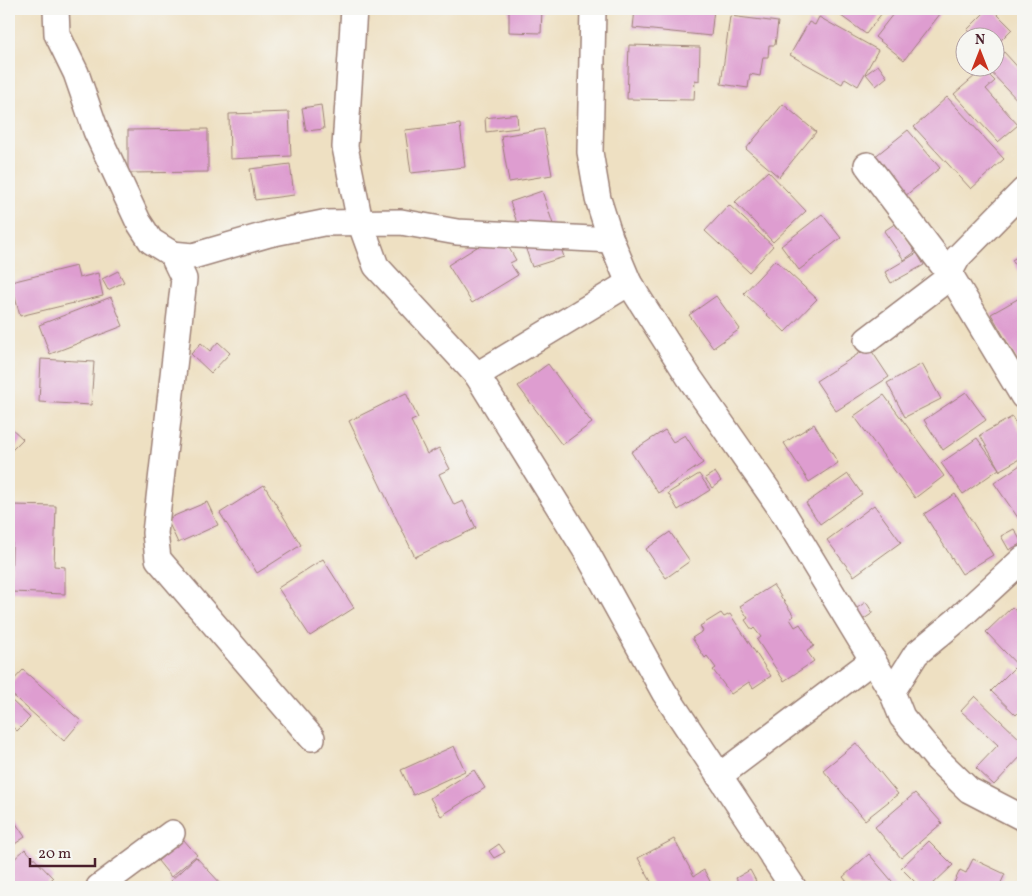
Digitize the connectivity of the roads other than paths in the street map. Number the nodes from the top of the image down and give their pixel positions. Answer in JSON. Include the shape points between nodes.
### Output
{"nodes":[{"id":1,"x":56,"y":9,"type":"edge"},
{"id":2,"x":354,"y":9,"type":"edge"},
{"id":3,"x":593,"y":9,"type":"edge"},
{"id":4,"x":867,"y":165,"type":"dead end"},
{"id":5,"x":1023,"y":191,"type":"edge"},
{"id":6,"x":360,"y":222,"type":"junction"},
{"id":7,"x":611,"y":240,"type":"junction"},
{"id":8,"x":172,"y":254,"type":"junction"},
{"id":9,"x":951,"y":276,"type":"junction"},
{"id":10,"x":629,"y":284,"type":"junction"},
{"id":11,"x":867,"y":340,"type":"dead end"},
{"id":12,"x":477,"y":375,"type":"junction"},
{"id":13,"x":1023,"y":396,"type":"edge"},
{"id":14,"x":1023,"y":559,"type":"edge"},
{"id":15,"x":873,"y":660,"type":"junction"},
{"id":16,"x":892,"y":692,"type":"junction"},
{"id":17,"x":312,"y":738,"type":"dead end"},
{"id":18,"x":719,"y":776,"type":"junction"},
{"id":19,"x":1023,"y":818,"type":"edge"},
{"id":20,"x":172,"y":833,"type":"dead end"},
{"id":21,"x":99,"y":887,"type":"edge"},
{"id":22,"x":793,"y":887,"type":"edge"}],
"edges":[{"from":1,"to":8,"type":"street","via":[[57,34],[76,72],[96,131],[138,221],[152,241]]},
{"from":2,"to":6,"type":"street","via":[[345,147]]},
{"from":3,"to":7,"type":"street","via":[[590,152],[598,199]]},
{"from":4,"to":9,"type":"street"},
{"from":5,"to":9,"type":"street","via":[[958,257]]},
{"from":6,"to":7,"type":"street","via":[[401,222],[457,232]]},
{"from":6,"to":8,"type":"street","via":[[323,223],[269,234],[194,256]]},
{"from":6,"to":12,"type":"street","via":[[376,266]]},
{"from":7,"to":10,"type":"street"},
{"from":8,"to":17,"type":"street","via":[[184,279],[155,533],[158,559]]},
{"from":9,"to":11,"type":"street"},
{"from":9,"to":13,"type":"street"},
{"from":10,"to":12,"type":"street"},
{"from":10,"to":15,"type":"street","via":[[781,509]]},
{"from":12,"to":18,"type":"street","via":[[586,551],[664,692]]},
{"from":14,"to":16,"type":"street","via":[[916,654]]},
{"from":15,"to":16,"type":"street"},
{"from":15,"to":18,"type":"street"},
{"from":16,"to":19,"type":"street","via":[[902,717],[937,759],[969,790]]},
{"from":18,"to":22,"type":"street"},
{"from":20,"to":21,"type":"street"}]}
